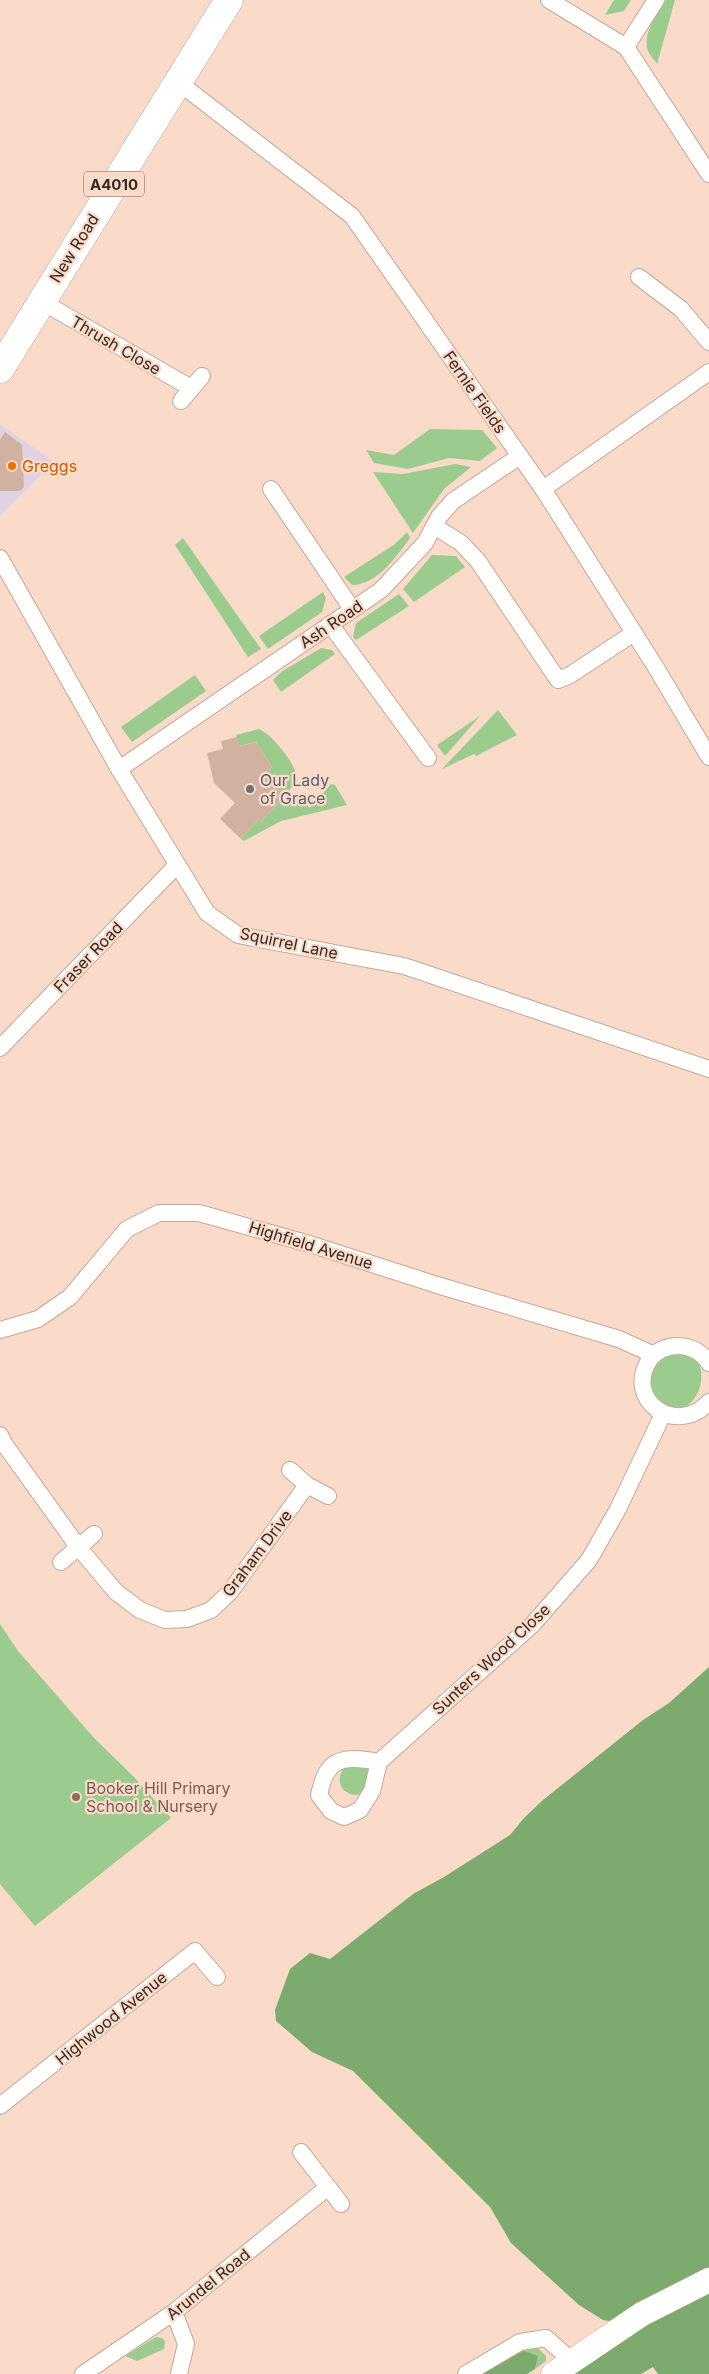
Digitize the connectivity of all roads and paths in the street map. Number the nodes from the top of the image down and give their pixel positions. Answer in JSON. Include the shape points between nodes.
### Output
{"nodes":[{"id":1,"x":230,"y":0,"type":"edge"},
{"id":2,"x":549,"y":0,"type":"edge"},
{"id":3,"x":656,"y":0,"type":"edge"},
{"id":4,"x":626,"y":47,"type":"junction"},
{"id":5,"x":178,"y":82,"type":"junction"},
{"id":6,"x":709,"y":174,"type":"edge"},
{"id":7,"x":639,"y":277,"type":"dead end"},
{"id":8,"x":41,"y":301,"type":"junction"},
{"id":9,"x":709,"y":342,"type":"edge"},
{"id":10,"x":0,"y":369,"type":"edge"},
{"id":11,"x":709,"y":372,"type":"edge"},
{"id":12,"x":202,"y":376,"type":"dead end"},
{"id":13,"x":520,"y":456,"type":"junction"},
{"id":14,"x":271,"y":489,"type":"dead end"},
{"id":15,"x":543,"y":489,"type":"junction"},
{"id":16,"x":434,"y":526,"type":"junction"},
{"id":17,"x":0,"y":558,"type":"edge"},
{"id":18,"x":352,"y":609,"type":"junction"},
{"id":19,"x":330,"y":624,"type":"junction"},
{"id":20,"x":634,"y":634,"type":"junction"},
{"id":21,"x":709,"y":757,"type":"edge"},
{"id":22,"x":428,"y":758,"type":"dead end"},
{"id":23,"x":119,"y":769,"type":"junction"},
{"id":24,"x":176,"y":866,"type":"junction"},
{"id":25,"x":0,"y":1048,"type":"edge"},
{"id":26,"x":709,"y":1068,"type":"edge"},
{"id":27,"x":0,"y":1330,"type":"edge"},
{"id":28,"x":654,"y":1355,"type":"junction"},
{"id":29,"x":709,"y":1363,"type":"edge"},
{"id":30,"x":709,"y":1402,"type":"edge"},
{"id":31,"x":662,"y":1414,"type":"junction"},
{"id":32,"x":0,"y":1435,"type":"edge"},
{"id":33,"x":290,"y":1470,"type":"dead end"},
{"id":34,"x":307,"y":1485,"type":"junction"},
{"id":35,"x":328,"y":1496,"type":"dead end"},
{"id":36,"x":94,"y":1534,"type":"dead end"},
{"id":37,"x":79,"y":1548,"type":"junction"},
{"id":38,"x":61,"y":1562,"type":"dead end"},
{"id":39,"x":379,"y":1762,"type":"dead end"},
{"id":40,"x":217,"y":1977,"type":"dead end"},
{"id":41,"x":0,"y":2106,"type":"edge"},
{"id":42,"x":301,"y":2152,"type":"dead end"},
{"id":43,"x":328,"y":2187,"type":"junction"},
{"id":44,"x":341,"y":2204,"type":"dead end"},
{"id":45,"x":709,"y":2280,"type":"edge"},
{"id":46,"x":174,"y":2312,"type":"junction"},
{"id":47,"x":573,"y":2362,"type":"junction"},
{"id":48,"x":84,"y":2374,"type":"edge"},
{"id":49,"x":179,"y":2374,"type":"edge"},
{"id":50,"x":466,"y":2374,"type":"edge"},
{"id":51,"x":553,"y":2374,"type":"edge"}],
"edges":[{"from":1,"to":5,"type":"highway","name":"New Road","number":"A4010"},
{"from":2,"to":4,"type":"street"},
{"from":3,"to":4,"type":"street"},
{"from":4,"to":6,"type":"street"},
{"from":5,"to":8,"type":"highway","name":"New Road","number":"A4010"},
{"from":5,"to":13,"type":"street","name":"Fernie Fields","via":[[352,216]]},
{"from":7,"to":9,"type":"street","via":[[681,309]]},
{"from":8,"to":10,"type":"highway","name":"New Road","number":"A4010"},
{"from":8,"to":12,"type":"street","name":"Thrush Close","via":[[186,394]]},
{"from":11,"to":15,"type":"street"},
{"from":13,"to":15,"type":"street","name":"Fernie Fields"},
{"from":13,"to":16,"type":"street","name":"Ash Road","via":[[453,501]]},
{"from":14,"to":18,"type":"street"},
{"from":15,"to":20,"type":"street","name":"Fernie Fields"},
{"from":16,"to":18,"type":"street","name":"Ash Road","via":[[425,543],[381,590]]},
{"from":16,"to":20,"type":"street","via":[[461,543],[478,561],[558,680],[570,676]]},
{"from":17,"to":23,"type":"street","name":"Squirrel Lane"},
{"from":18,"to":19,"type":"street","name":"Ash Road"},
{"from":19,"to":22,"type":"street"},
{"from":19,"to":23,"type":"street","name":"Ash Road"},
{"from":20,"to":21,"type":"street","name":"Fernie Fields"},
{"from":23,"to":24,"type":"street","name":"Squirrel Lane"},
{"from":24,"to":25,"type":"street","name":"Fraser Road"},
{"from":24,"to":26,"type":"street","name":"Squirrel Lane","via":[[207,913],[238,935],[404,966]]},
{"from":27,"to":28,"type":"street","name":"Highfield Avenue","via":[[38,1319],[70,1297],[127,1229],[159,1213],[200,1213],[619,1339]]},
{"from":28,"to":29,"type":"street","via":[[669,1346],[687,1346],[702,1354]]},
{"from":28,"to":31,"type":"street","via":[[642,1379],[644,1393]]},
{"from":30,"to":31,"type":"street","via":[[689,1416],[675,1418]]},
{"from":31,"to":39,"type":"street","name":"Sunters Wood Close","via":[[618,1509],[589,1560],[533,1624]]},
{"from":32,"to":37,"type":"street","name":"Graham Drive"},
{"from":33,"to":34,"type":"street"},
{"from":34,"to":35,"type":"street"},
{"from":34,"to":37,"type":"street","name":"Graham Drive","via":[[230,1592],[211,1610],[187,1618],[165,1620],[140,1610],[116,1592]]},
{"from":36,"to":37,"type":"street"},
{"from":37,"to":38,"type":"street"},
{"from":40,"to":41,"type":"street","name":"Highwood Avenue","via":[[195,1951]]},
{"from":42,"to":43,"type":"street"},
{"from":43,"to":44,"type":"street"},
{"from":43,"to":46,"type":"street","name":"Arundel Road"},
{"from":45,"to":47,"type":"street","via":[[642,2314]]},
{"from":46,"to":48,"type":"street","name":"Arundel Road"},
{"from":46,"to":49,"type":"street","via":[[186,2344]]},
{"from":47,"to":50,"type":"street","via":[[546,2338],[520,2342]]},
{"from":47,"to":51,"type":"street"}]}
